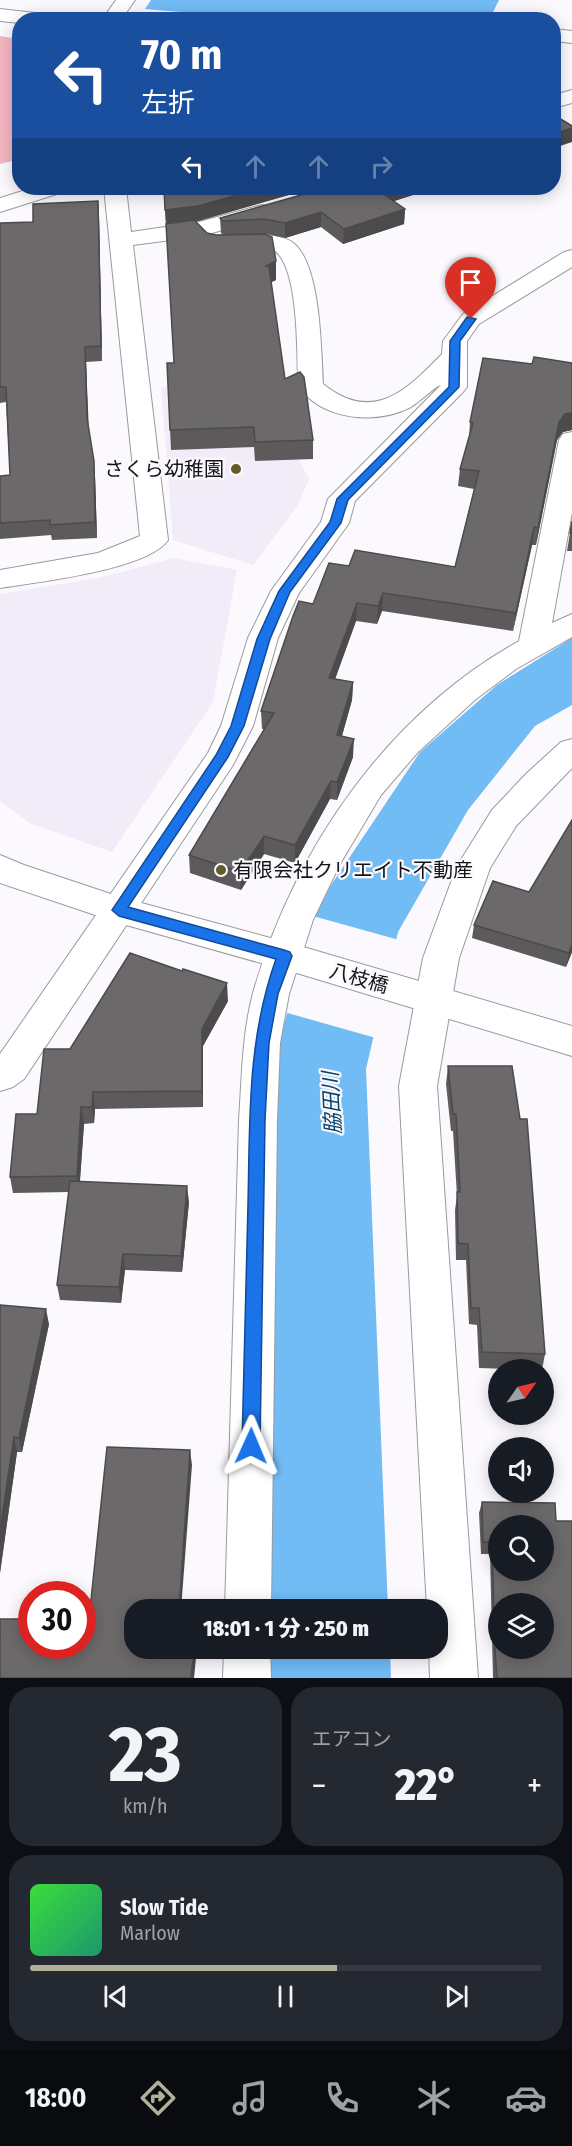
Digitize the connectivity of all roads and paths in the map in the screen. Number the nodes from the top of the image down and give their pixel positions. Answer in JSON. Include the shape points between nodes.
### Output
{"nodes":[{"id":1,"x":31,"y":195,"type":"edge"},
{"id":2,"x":116,"y":195,"type":"edge"},
{"id":3,"x":287,"y":204,"type":"edge"},
{"id":4,"x":0,"y":205,"type":"edge"},
{"id":5,"x":201,"y":230,"type":"junction"},
{"id":6,"x":121,"y":240,"type":"junction"},
{"id":7,"x":572,"y":257,"type":"edge"},
{"id":8,"x":453,"y":356,"type":"junction"},
{"id":9,"x":572,"y":440,"type":"edge"},
{"id":10,"x":0,"y":579,"type":"edge"},
{"id":11,"x":572,"y":624,"type":"edge"},
{"id":12,"x":533,"y":645,"type":"junction"},
{"id":13,"x":572,"y":750,"type":"edge"},
{"id":14,"x":0,"y":867,"type":"edge"},
{"id":15,"x":119,"y":910,"type":"junction"},
{"id":16,"x":292,"y":958,"type":"junction"},
{"id":17,"x":425,"y":997,"type":"junction"},
{"id":18,"x":572,"y":1041,"type":"edge"},
{"id":19,"x":4,"y":1070,"type":"edge"},
{"id":20,"x":248,"y":1599,"type":"edge"},
{"id":21,"x":247,"y":1659,"type":"edge"},
{"id":22,"x":247,"y":1678,"type":"edge"},
{"id":23,"x":454,"y":1678,"type":"edge"}],
"edges":[{"from":1,"to":4,"type":"street"},
{"from":2,"to":6,"type":"street"},
{"from":3,"to":5,"type":"street"},
{"from":5,"to":6,"type":"street"},
{"from":5,"to":8,"type":"street","via":[[217,245],[271,243],[284,246],[292,254],[303,279],[311,386],[340,407],[357,411],[394,405],[413,395]]},
{"from":6,"to":10,"type":"street","via":[[154,540],[122,556]]},
{"from":7,"to":8,"type":"street","via":[[471,319],[455,341]]},
{"from":8,"to":15,"type":"street","via":[[454,387],[342,499],[335,523],[285,591],[227,747]]},
{"from":9,"to":12,"type":"street"},
{"from":11,"to":12,"type":"street"},
{"from":12,"to":16,"type":"street","via":[[465,692],[407,744],[370,787],[325,861],[296,920]]},
{"from":13,"to":17,"type":"street","via":[[504,818],[474,866]]},
{"from":14,"to":15,"type":"street","name":"八枝橋"},
{"from":15,"to":16,"type":"street","name":"八枝橋"},
{"from":15,"to":19,"type":"street"},
{"from":16,"to":17,"type":"street","name":"八枝橋"},
{"from":16,"to":20,"type":"street","via":[[271,994],[262,1043]]},
{"from":17,"to":18,"type":"street","name":"八枝橋"},
{"from":17,"to":23,"type":"street","via":[[418,1086]]},
{"from":21,"to":22,"type":"street"}]}
